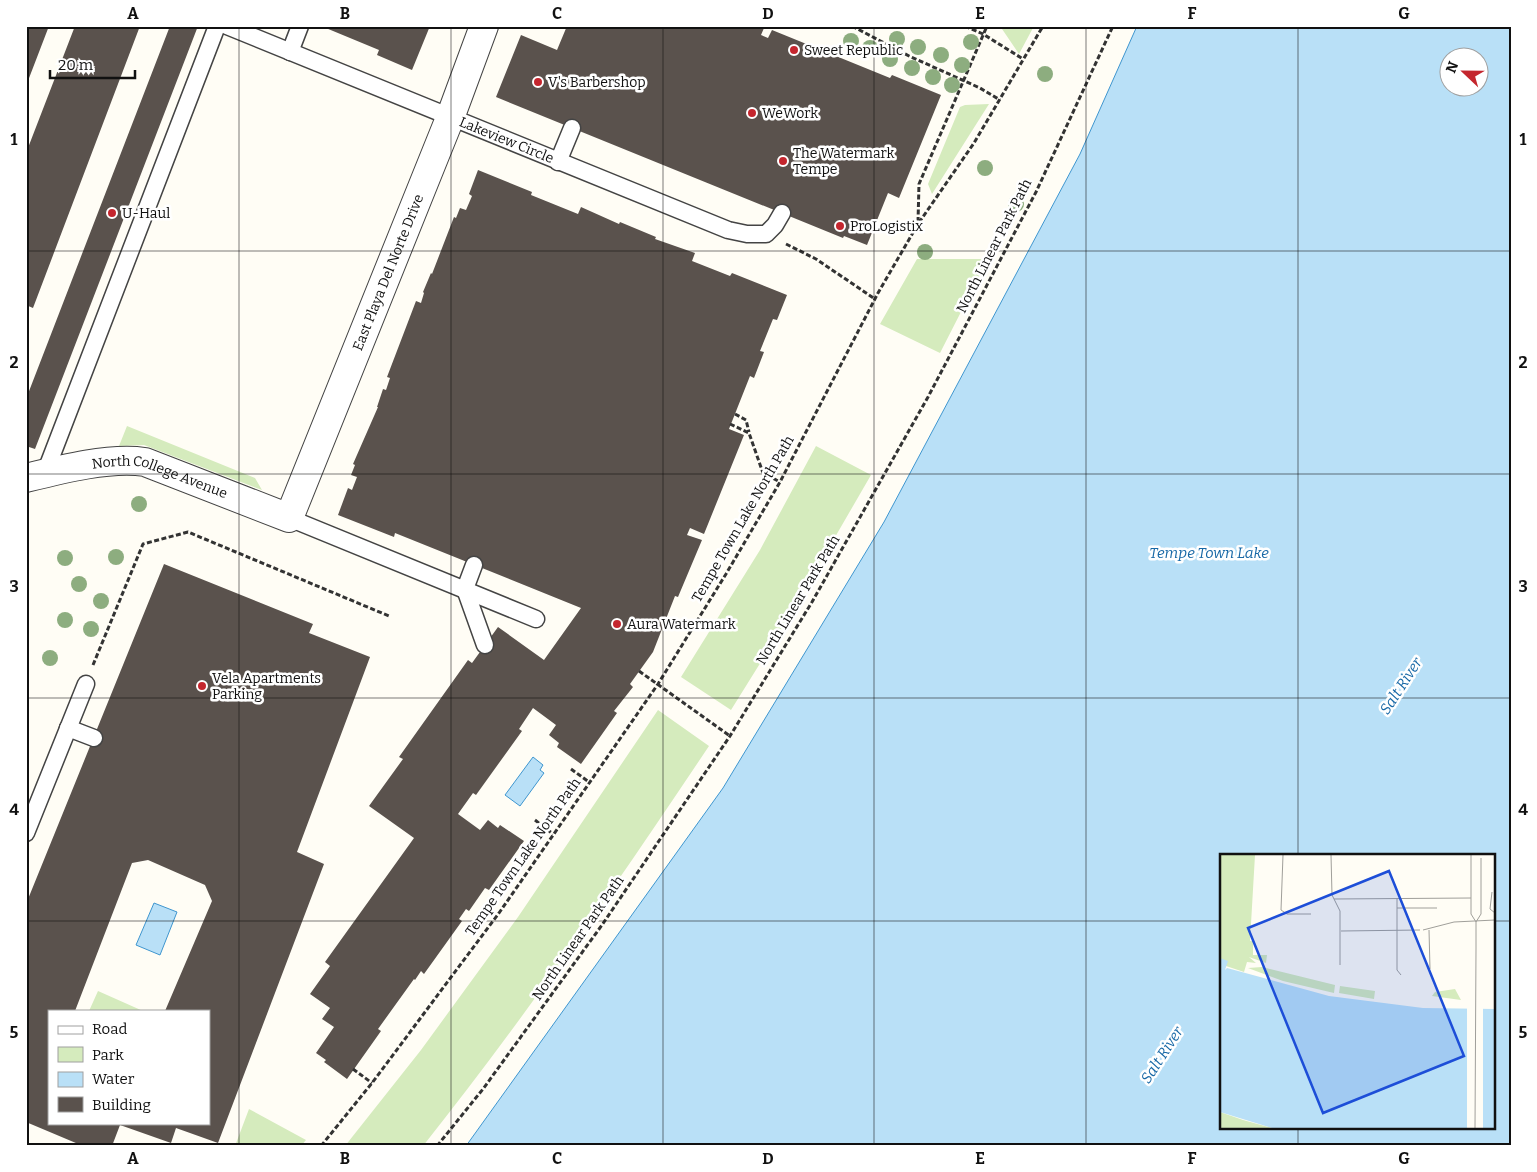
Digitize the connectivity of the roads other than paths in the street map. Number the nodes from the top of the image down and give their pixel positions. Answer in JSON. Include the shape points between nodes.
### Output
{"nodes":[{"id":1,"x":217,"y":26,"type":"edge"},
{"id":2,"x":227,"y":26,"type":"edge"},
{"id":3,"x":300,"y":26,"type":"edge"},
{"id":4,"x":484,"y":26,"type":"edge"},
{"id":5,"x":290,"y":52,"type":"junction"},
{"id":6,"x":450,"y":118,"type":"junction"},
{"id":7,"x":572,"y":128,"type":"dead end"},
{"id":8,"x":558,"y":162,"type":"junction"},
{"id":9,"x":782,"y":213,"type":"dead end"},
{"id":10,"x":36,"y":475,"type":"edge"},
{"id":11,"x":289,"y":518,"type":"junction"},
{"id":12,"x":474,"y":565,"type":"dead end"},
{"id":13,"x":465,"y":590,"type":"junction"},
{"id":14,"x":536,"y":619,"type":"dead end"},
{"id":15,"x":485,"y":645,"type":"dead end"},
{"id":16,"x":86,"y":684,"type":"road end"},
{"id":17,"x":68,"y":728,"type":"junction"},
{"id":18,"x":94,"y":738,"type":"dead end"},
{"id":19,"x":26,"y":833,"type":"edge"}],
"edges":[{"from":1,"to":10,"type":"lane"},
{"from":2,"to":5,"type":"lane","name":"Lakeview Circle"},
{"from":3,"to":5,"type":"lane"},
{"from":4,"to":6,"type":"street","name":"East Playa Del Norte Drive"},
{"from":5,"to":6,"type":"lane","name":"Lakeview Circle"},
{"from":6,"to":8,"type":"lane","name":"Lakeview Circle"},
{"from":6,"to":11,"type":"street","name":"East Playa Del Norte Drive"},
{"from":7,"to":8,"type":"lane"},
{"from":8,"to":9,"type":"lane","name":"Lakeview Circle","via":[[728,230],[766,234]]},
{"from":10,"to":11,"type":"street","name":"North College Avenue","via":[[111,461],[145,462]]},
{"from":11,"to":13,"type":"lane"},
{"from":12,"to":13,"type":"lane"},
{"from":13,"to":14,"type":"lane"},
{"from":13,"to":15,"type":"lane"},
{"from":16,"to":17,"type":"lane"},
{"from":17,"to":18,"type":"lane"},
{"from":17,"to":19,"type":"lane"}]}
